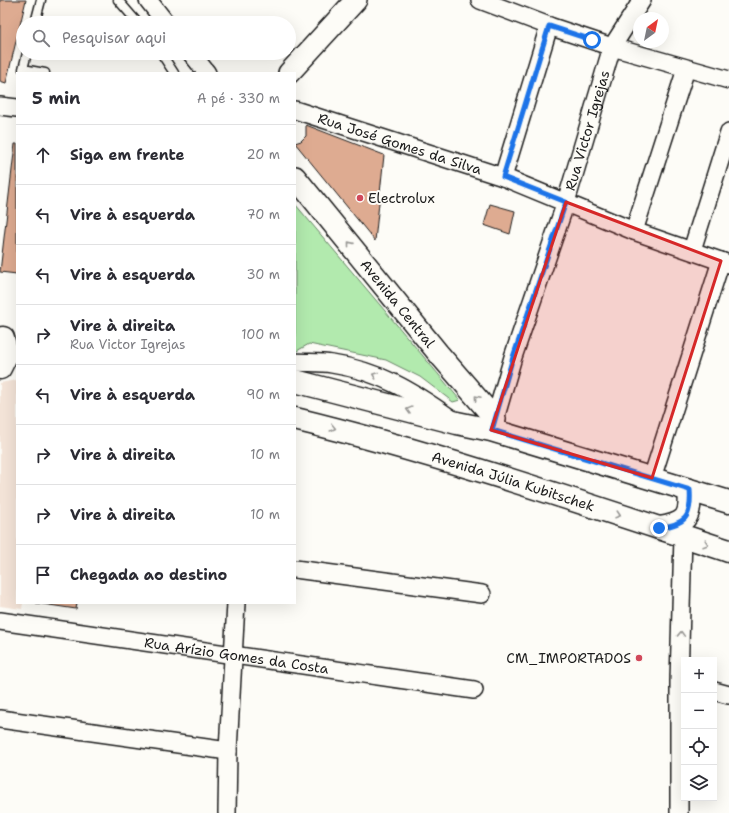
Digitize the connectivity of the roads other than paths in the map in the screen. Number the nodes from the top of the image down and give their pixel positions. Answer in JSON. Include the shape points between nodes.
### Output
{"nodes":[{"id":1,"x":41,"y":0,"type":"edge"},
{"id":2,"x":118,"y":0,"type":"edge"},
{"id":3,"x":148,"y":0,"type":"edge"},
{"id":4,"x":356,"y":0,"type":"edge"},
{"id":5,"x":480,"y":0,"type":"edge"},
{"id":6,"x":642,"y":0,"type":"edge"},
{"id":7,"x":37,"y":16,"type":"edge"},
{"id":8,"x":132,"y":16,"type":"edge"},
{"id":9,"x":161,"y":16,"type":"edge"},
{"id":10,"x":549,"y":26,"type":"junction"},
{"id":11,"x":612,"y":47,"type":"junction"},
{"id":12,"x":25,"y":60,"type":"edge"},
{"id":13,"x":166,"y":60,"type":"edge"},
{"id":14,"x":197,"y":60,"type":"edge"},
{"id":15,"x":686,"y":69,"type":"junction"},
{"id":16,"x":39,"y":72,"type":"edge"},
{"id":17,"x":173,"y":72,"type":"edge"},
{"id":18,"x":206,"y":72,"type":"edge"},
{"id":19,"x":290,"y":72,"type":"edge"},
{"id":20,"x":729,"y":80,"type":"edge"},
{"id":21,"x":0,"y":106,"type":"edge"},
{"id":22,"x":16,"y":108,"type":"edge"},
{"id":23,"x":296,"y":110,"type":"edge"},
{"id":24,"x":729,"y":132,"type":"edge"},
{"id":25,"x":503,"y":177,"type":"junction"},
{"id":26,"x":296,"y":178,"type":"edge"},
{"id":27,"x":566,"y":202,"type":"junction"},
{"id":28,"x":634,"y":230,"type":"junction"},
{"id":29,"x":692,"y":250,"type":"junction"},
{"id":30,"x":725,"y":262,"type":"edge"},
{"id":31,"x":7,"y":338,"type":"edge"},
{"id":32,"x":296,"y":362,"type":"edge"},
{"id":33,"x":0,"y":368,"type":"edge"},
{"id":34,"x":16,"y":370,"type":"edge"},
{"id":35,"x":0,"y":372,"type":"edge"},
{"id":36,"x":296,"y":381,"type":"edge"},
{"id":37,"x":296,"y":419,"type":"edge"},
{"id":38,"x":457,"y":423,"type":"junction"},
{"id":39,"x":493,"y":425,"type":"junction"},
{"id":40,"x":652,"y":478,"type":"junction"},
{"id":41,"x":690,"y":490,"type":"junction"},
{"id":42,"x":729,"y":502,"type":"edge"},
{"id":43,"x":683,"y":528,"type":"junction"},
{"id":44,"x":729,"y":551,"type":"edge"},
{"id":45,"x":296,"y":569,"type":"edge"},
{"id":46,"x":482,"y":594,"type":"dead end"},
{"id":47,"x":236,"y":604,"type":"edge"},
{"id":48,"x":0,"y":621,"type":"edge"},
{"id":49,"x":233,"y":655,"type":"junction"},
{"id":50,"x":682,"y":657,"type":"edge"},
{"id":51,"x":474,"y":690,"type":"dead end"},
{"id":52,"x":717,"y":692,"type":"edge"},
{"id":53,"x":682,"y":693,"type":"edge"},
{"id":54,"x":729,"y":695,"type":"edge"},
{"id":55,"x":0,"y":719,"type":"edge"},
{"id":56,"x":228,"y":751,"type":"junction"},
{"id":57,"x":227,"y":813,"type":"edge"},
{"id":58,"x":679,"y":813,"type":"edge"}],
"edges":[{"from":1,"to":7,"type":"lane"},
{"from":2,"to":8,"type":"lane"},
{"from":3,"to":9,"type":"street"},
{"from":4,"to":19,"type":"street"},
{"from":5,"to":10,"type":"street"},
{"from":6,"to":11,"type":"street","name":"Rua Victor Igrejas"},
{"from":10,"to":11,"type":"street"},
{"from":10,"to":25,"type":"street"},
{"from":11,"to":15,"type":"street"},
{"from":11,"to":27,"type":"street","name":"Rua Victor Igrejas"},
{"from":12,"to":16,"type":"lane","via":[[23,69]]},
{"from":13,"to":17,"type":"lane"},
{"from":14,"to":18,"type":"street"},
{"from":15,"to":20,"type":"street"},
{"from":15,"to":28,"type":"street"},
{"from":21,"to":22,"type":"street"},
{"from":23,"to":25,"type":"street","name":"Rua José Gomes da Silva"},
{"from":24,"to":29,"type":"street"},
{"from":25,"to":27,"type":"street","name":"Rua José Gomes da Silva"},
{"from":39,"to":26,"type":"street","name":"Avenida Central","one_way":true},
{"from":27,"to":28,"type":"street","name":"Rua José Gomes da Silva"},
{"from":27,"to":39,"type":"street","name":"Rua Victor Igrejas","via":[[513,357]]},
{"from":28,"to":29,"type":"street","name":"Rua José Gomes da Silva"},
{"from":29,"to":30,"type":"street","name":"Rua José Gomes da Silva"},
{"from":30,"to":40,"type":"street"},
{"from":31,"to":33,"type":"main road","via":[[7,354]]},
{"from":38,"to":32,"type":"street","one_way":true,"via":[[421,397],[374,375],[330,364]]},
{"from":34,"to":35,"type":"main road"},
{"from":38,"to":36,"type":"main road","one_way":true},
{"from":37,"to":43,"type":"main road","name":"Avenida Júlia Kubitschek","one_way":true,"via":[[456,463],[659,528],[677,525]]},
{"from":38,"to":39,"type":"main road"},
{"from":39,"to":40,"type":"main road"},
{"from":40,"to":41,"type":"main road"},
{"from":41,"to":42,"type":"main road"},
{"from":41,"to":43,"type":"main road","via":[[691,505]]},
{"from":43,"to":44,"type":"main road","one_way":true},
{"from":50,"to":43,"type":"street","one_way":true},
{"from":45,"to":46,"type":"street"},
{"from":47,"to":49,"type":"street"},
{"from":48,"to":49,"type":"street","name":"Rua Arízio Gomes da Costa"},
{"from":49,"to":51,"type":"street","name":"Rua Arízio Gomes da Costa"},
{"from":49,"to":56,"type":"street"},
{"from":52,"to":54,"type":"street"},
{"from":53,"to":58,"type":"street"},
{"from":55,"to":56,"type":"street"},
{"from":56,"to":57,"type":"street"}]}
